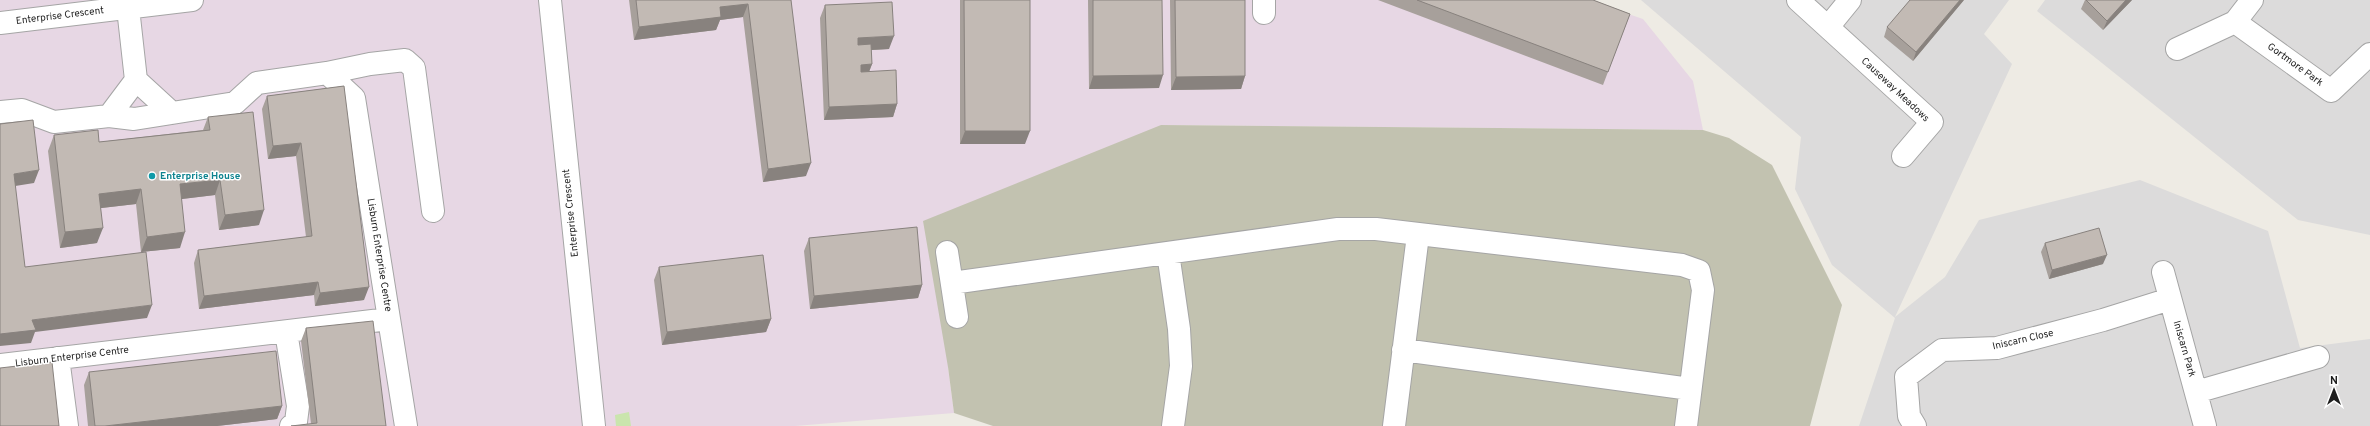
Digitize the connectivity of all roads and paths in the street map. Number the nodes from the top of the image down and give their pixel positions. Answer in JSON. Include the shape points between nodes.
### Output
{"nodes":[{"id":1,"x":192,"y":0,"type":"edge"},
{"id":2,"x":550,"y":0,"type":"edge"},
{"id":3,"x":1798,"y":0,"type":"edge"},
{"id":4,"x":1850,"y":0,"type":"edge"},
{"id":5,"x":2252,"y":0,"type":"edge"},
{"id":6,"x":55,"y":8,"type":"edge"},
{"id":7,"x":128,"y":8,"type":"junction"},
{"id":8,"x":2235,"y":22,"type":"junction"},
{"id":9,"x":0,"y":23,"type":"edge"},
{"id":10,"x":1828,"y":27,"type":"junction"},
{"id":11,"x":2177,"y":49,"type":"dead end"},
{"id":12,"x":2370,"y":54,"type":"edge"},
{"id":13,"x":327,"y":74,"type":"junction"},
{"id":14,"x":136,"y":80,"type":"junction"},
{"id":15,"x":0,"y":112,"type":"edge"},
{"id":16,"x":172,"y":113,"type":"junction"},
{"id":17,"x":109,"y":116,"type":"junction"},
{"id":18,"x":1903,"y":156,"type":"dead end"},
{"id":19,"x":433,"y":211,"type":"dead end"},
{"id":20,"x":1418,"y":235,"type":"junction"},
{"id":21,"x":947,"y":252,"type":"dead end"},
{"id":22,"x":1168,"y":253,"type":"junction"},
{"id":23,"x":2163,"y":272,"type":"dead end"},
{"id":24,"x":952,"y":283,"type":"junction"},
{"id":25,"x":2170,"y":299,"type":"junction"},
{"id":26,"x":957,"y":317,"type":"dead end"},
{"id":27,"x":389,"y":319,"type":"junction"},
{"id":28,"x":286,"y":332,"type":"junction"},
{"id":29,"x":1403,"y":350,"type":"junction"},
{"id":30,"x":2318,"y":357,"type":"dead end"},
{"id":31,"x":58,"y":358,"type":"junction"},
{"id":32,"x":0,"y":365,"type":"edge"},
{"id":33,"x":1690,"y":389,"type":"junction"},
{"id":34,"x":2196,"y":392,"type":"junction"},
{"id":35,"x":67,"y":426,"type":"edge"},
{"id":36,"x":291,"y":426,"type":"edge"},
{"id":37,"x":406,"y":426,"type":"edge"},
{"id":38,"x":594,"y":426,"type":"edge"},
{"id":39,"x":1173,"y":426,"type":"edge"},
{"id":40,"x":1394,"y":426,"type":"edge"},
{"id":41,"x":1686,"y":426,"type":"edge"},
{"id":42,"x":1915,"y":426,"type":"edge"},
{"id":43,"x":2206,"y":426,"type":"edge"}],
"edges":[{"from":1,"to":7,"type":"street","name":"Enterprise Crescent"},
{"from":2,"to":38,"type":"street","name":"Enterprise Crescent"},
{"from":3,"to":10,"type":"street","name":"Causeway Meadows"},
{"from":4,"to":10,"type":"street"},
{"from":5,"to":8,"type":"street"},
{"from":6,"to":7,"type":"street","name":"Enterprise Crescent"},
{"from":6,"to":9,"type":"street","name":"Enterprise Crescent"},
{"from":7,"to":14,"type":"street"},
{"from":8,"to":11,"type":"street"},
{"from":8,"to":12,"type":"street","name":"Gortmore Park","via":[[2331,91]]},
{"from":10,"to":18,"type":"street","name":"Causeway Meadows","via":[[1932,122]]},
{"from":13,"to":16,"type":"street","via":[[257,83],[235,103]]},
{"from":13,"to":19,"type":"street","via":[[370,64],[405,60],[414,68]]},
{"from":13,"to":27,"type":"street","name":"Lisburn Enterprise Centre","via":[[354,98]]},
{"from":14,"to":16,"type":"street"},
{"from":14,"to":17,"type":"street"},
{"from":15,"to":17,"type":"street","via":[[22,110],[54,122]]},
{"from":16,"to":17,"type":"street","via":[[134,119]]},
{"from":20,"to":22,"type":"street","via":[[1376,229],[1338,229]]},
{"from":20,"to":29,"type":"street"},
{"from":20,"to":33,"type":"street","via":[[1682,265],[1699,272],[1703,290]]},
{"from":21,"to":24,"type":"street"},
{"from":22,"to":24,"type":"street"},
{"from":22,"to":39,"type":"street","via":[[1179,329],[1181,366]]},
{"from":23,"to":25,"type":"street","name":"Iniscarn Park"},
{"from":24,"to":26,"type":"street"},
{"from":25,"to":34,"type":"street","name":"Iniscarn Park"},
{"from":25,"to":42,"type":"street","name":"Iniscarn Close","via":[[1997,348],[1942,350],[1906,377],[1909,416]]},
{"from":27,"to":28,"type":"street","name":"Lisburn Enterprise Centre"},
{"from":27,"to":37,"type":"street"},
{"from":28,"to":31,"type":"street","name":"Lisburn Enterprise Centre"},
{"from":28,"to":36,"type":"street","via":[[298,406],[296,422]]},
{"from":29,"to":33,"type":"street"},
{"from":29,"to":40,"type":"street"},
{"from":30,"to":34,"type":"street"},
{"from":31,"to":32,"type":"street","name":"Lisburn Enterprise Centre"},
{"from":31,"to":35,"type":"street"},
{"from":33,"to":41,"type":"street"},
{"from":34,"to":43,"type":"street","name":"Iniscarn Park"}]}
